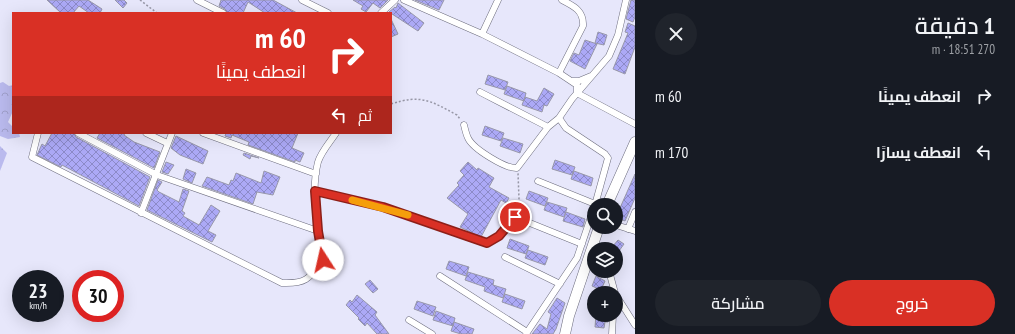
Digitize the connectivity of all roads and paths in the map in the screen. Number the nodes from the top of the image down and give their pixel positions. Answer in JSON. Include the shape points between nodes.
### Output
{"nodes":[{"id":1,"x":140,"y":0,"type":"edge"},
{"id":2,"x":196,"y":0,"type":"edge"},
{"id":3,"x":302,"y":0,"type":"edge"},
{"id":4,"x":395,"y":0,"type":"edge"},
{"id":5,"x":404,"y":0,"type":"edge"},
{"id":6,"x":498,"y":0,"type":"edge"},
{"id":7,"x":562,"y":0,"type":"edge"},
{"id":8,"x":626,"y":0,"type":"edge"},
{"id":9,"x":156,"y":12,"type":"edge"},
{"id":10,"x":221,"y":12,"type":"edge"},
{"id":11,"x":326,"y":12,"type":"edge"},
{"id":12,"x":382,"y":12,"type":"edge"},
{"id":13,"x":482,"y":34,"type":"junction"},
{"id":14,"x":559,"y":73,"type":"junction"},
{"id":15,"x":596,"y":73,"type":"junction"},
{"id":16,"x":572,"y":81,"type":"junction"},
{"id":17,"x":480,"y":92,"type":"dead end"},
{"id":18,"x":577,"y":93,"type":"junction"},
{"id":19,"x":392,"y":104,"type":"edge"},
{"id":20,"x":559,"y":118,"type":"junction"},
{"id":21,"x":635,"y":124,"type":"edge"},
{"id":22,"x":464,"y":125,"type":"joint"},
{"id":23,"x":548,"y":127,"type":"junction"},
{"id":24,"x":38,"y":134,"type":"edge"},
{"id":25,"x":80,"y":134,"type":"edge"},
{"id":26,"x":148,"y":134,"type":"edge"},
{"id":27,"x":172,"y":134,"type":"edge"},
{"id":28,"x":206,"y":134,"type":"edge"},
{"id":29,"x":335,"y":134,"type":"edge"},
{"id":30,"x":635,"y":142,"type":"edge"},
{"id":31,"x":167,"y":143,"type":"junction"},
{"id":32,"x":635,"y":159,"type":"edge"},
{"id":33,"x":517,"y":168,"type":"junction"},
{"id":34,"x":316,"y":174,"type":"junction"},
{"id":35,"x":157,"y":175,"type":"junction"},
{"id":36,"x":538,"y":181,"type":"dead end"},
{"id":37,"x":315,"y":191,"type":"junction"},
{"id":38,"x":597,"y":198,"type":"edge"},
{"id":39,"x":610,"y":198,"type":"edge"},
{"id":40,"x":617,"y":198,"type":"edge"},
{"id":41,"x":587,"y":202,"type":"edge"},
{"id":42,"x":635,"y":212,"type":"edge"},
{"id":43,"x":141,"y":213,"type":"junction"},
{"id":44,"x":515,"y":217,"type":"junction"},
{"id":45,"x":623,"y":227,"type":"edge"},
{"id":46,"x":587,"y":229,"type":"edge"},
{"id":47,"x":628,"y":229,"type":"junction"},
{"id":48,"x":318,"y":231,"type":"junction"},
{"id":49,"x":635,"y":232,"type":"edge"},
{"id":50,"x":582,"y":244,"type":"junction"},
{"id":51,"x":587,"y":253,"type":"edge"},
{"id":52,"x":505,"y":257,"type":"dead end"},
{"id":53,"x":587,"y":261,"type":"edge"},
{"id":54,"x":587,"y":267,"type":"edge"},
{"id":55,"x":587,"y":272,"type":"edge"},
{"id":56,"x":440,"y":276,"type":"dead end"},
{"id":57,"x":560,"y":284,"type":"junction"},
{"id":58,"x":623,"y":305,"type":"edge"},
{"id":59,"x":409,"y":320,"type":"dead end"},
{"id":60,"x":613,"y":322,"type":"edge"},
{"id":61,"x":635,"y":325,"type":"edge"},
{"id":62,"x":526,"y":333,"type":"edge"},
{"id":63,"x":432,"y":334,"type":"edge"},
{"id":64,"x":565,"y":334,"type":"edge"},
{"id":65,"x":571,"y":334,"type":"edge"},
{"id":66,"x":612,"y":334,"type":"edge"}],
"edges":[{"from":1,"to":9,"type":"path"},
{"from":2,"to":10,"type":"street"},
{"from":3,"to":11,"type":"street"},
{"from":4,"to":12,"type":"street"},
{"from":5,"to":13,"type":"street"},
{"from":6,"to":13,"type":"street"},
{"from":7,"to":14,"type":"street","via":[[577,8],[584,19],[583,26]]},
{"from":8,"to":15,"type":"street","via":[[618,35],[609,56]]},
{"from":13,"to":14,"type":"street"},
{"from":14,"to":16,"type":"street"},
{"from":15,"to":16,"type":"street","via":[[579,82]]},
{"from":15,"to":18,"type":"street"},
{"from":16,"to":18,"type":"street","via":[[577,85]]},
{"from":17,"to":23,"type":"street"},
{"from":18,"to":20,"type":"street"},
{"from":18,"to":21,"type":"street"},
{"from":19,"to":22,"type":"path","via":[[402,100],[424,99],[458,115]]},
{"from":20,"to":23,"type":"street"},
{"from":20,"to":38,"type":"street","via":[[566,128],[608,158]]},
{"from":22,"to":33,"type":"street","via":[[468,138],[475,146],[510,169]]},
{"from":23,"to":33,"type":"street"},
{"from":24,"to":43,"type":"street","via":[[32,158]]},
{"from":25,"to":35,"type":"street"},
{"from":26,"to":31,"type":"street"},
{"from":27,"to":31,"type":"street"},
{"from":28,"to":34,"type":"street"},
{"from":29,"to":34,"type":"street","via":[[318,160]]},
{"from":30,"to":39,"type":"main road"},
{"from":31,"to":35,"type":"street"},
{"from":32,"to":40,"type":"main road"},
{"from":33,"to":44,"type":"path","via":[[519,199]]},
{"from":34,"to":37,"type":"street"},
{"from":35,"to":43,"type":"street"},
{"from":35,"to":48,"type":"street"},
{"from":36,"to":41,"type":"street"},
{"from":37,"to":44,"type":"street","via":[[383,207],[487,243],[499,236]]},
{"from":37,"to":48,"type":"street"},
{"from":42,"to":47,"type":"street"},
{"from":43,"to":48,"type":"street","via":[[282,283],[299,284],[312,275],[323,260]]},
{"from":44,"to":50,"type":"street"},
{"from":45,"to":47,"type":"street"},
{"from":46,"to":50,"type":"street"},
{"from":47,"to":49,"type":"street"},
{"from":50,"to":51,"type":"street"},
{"from":52,"to":57,"type":"street"},
{"from":53,"to":57,"type":"street"},
{"from":54,"to":64,"type":"main road"},
{"from":55,"to":65,"type":"main road"},
{"from":56,"to":62,"type":"street"},
{"from":57,"to":62,"type":"street"},
{"from":58,"to":61,"type":"street"},
{"from":59,"to":63,"type":"street"},
{"from":60,"to":66,"type":"street"}]}
